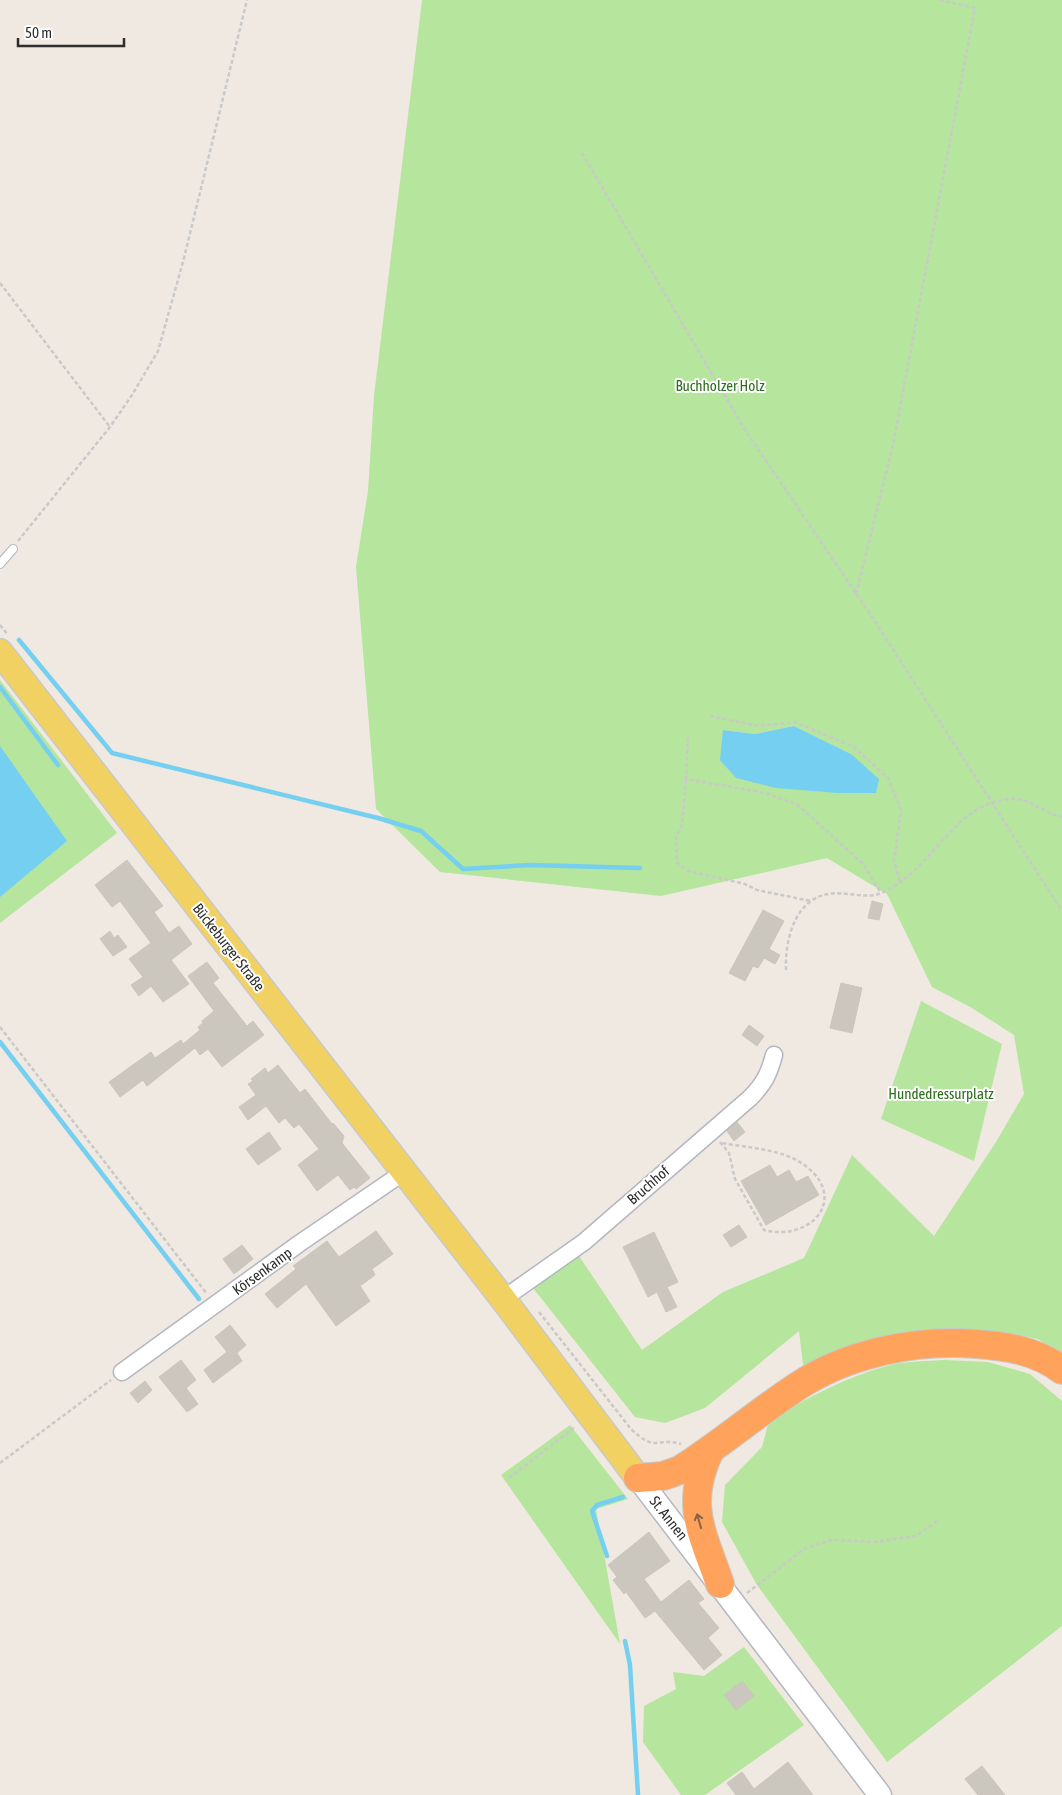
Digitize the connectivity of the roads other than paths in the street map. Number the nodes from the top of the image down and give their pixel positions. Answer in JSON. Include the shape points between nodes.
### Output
{"nodes":[{"id":1,"x":13,"y":548,"type":"road end"},
{"id":2,"x":0,"y":564,"type":"edge"},
{"id":3,"x":0,"y":652,"type":"edge"},
{"id":4,"x":774,"y":1055,"type":"dead end"},
{"id":5,"x":404,"y":1172,"type":"junction"},
{"id":6,"x":459,"y":1242,"type":"joint"},
{"id":7,"x":503,"y":1299,"type":"junction"},
{"id":8,"x":1062,"y":1370,"type":"edge"},
{"id":9,"x":122,"y":1372,"type":"road end"},
{"id":10,"x":710,"y":1450,"type":"junction"},
{"id":11,"x":638,"y":1478,"type":"junction"},
{"id":12,"x":727,"y":1593,"type":"junction"},
{"id":13,"x":880,"y":1795,"type":"edge"}],
"edges":[{"from":1,"to":2,"type":"lane"},
{"from":3,"to":5,"type":"main road","name":"Bückeburger Straße"},
{"from":4,"to":7,"type":"street","name":"Bruchhof","via":[[764,1084],[715,1139],[584,1242]]},
{"from":5,"to":6,"type":"main road","name":"Bückeburger Straße"},
{"from":5,"to":9,"type":"street","name":"Körsenkamp"},
{"from":6,"to":7,"type":"main road","name":"St. Annen"},
{"from":7,"to":11,"type":"main road","name":"St. Annen"},
{"from":8,"to":10,"type":"highway","via":[[1032,1354],[999,1346],[931,1344],[877,1352],[851,1360],[799,1385]]},
{"from":10,"to":11,"type":"highway","via":[[680,1470],[663,1476]]},
{"from":12,"to":10,"type":"highway","one_way":true,"via":[[698,1516],[695,1496]]},
{"from":11,"to":12,"type":"main road","name":"St. Annen"},
{"from":12,"to":13,"type":"main road","name":"St. Annen"}]}
